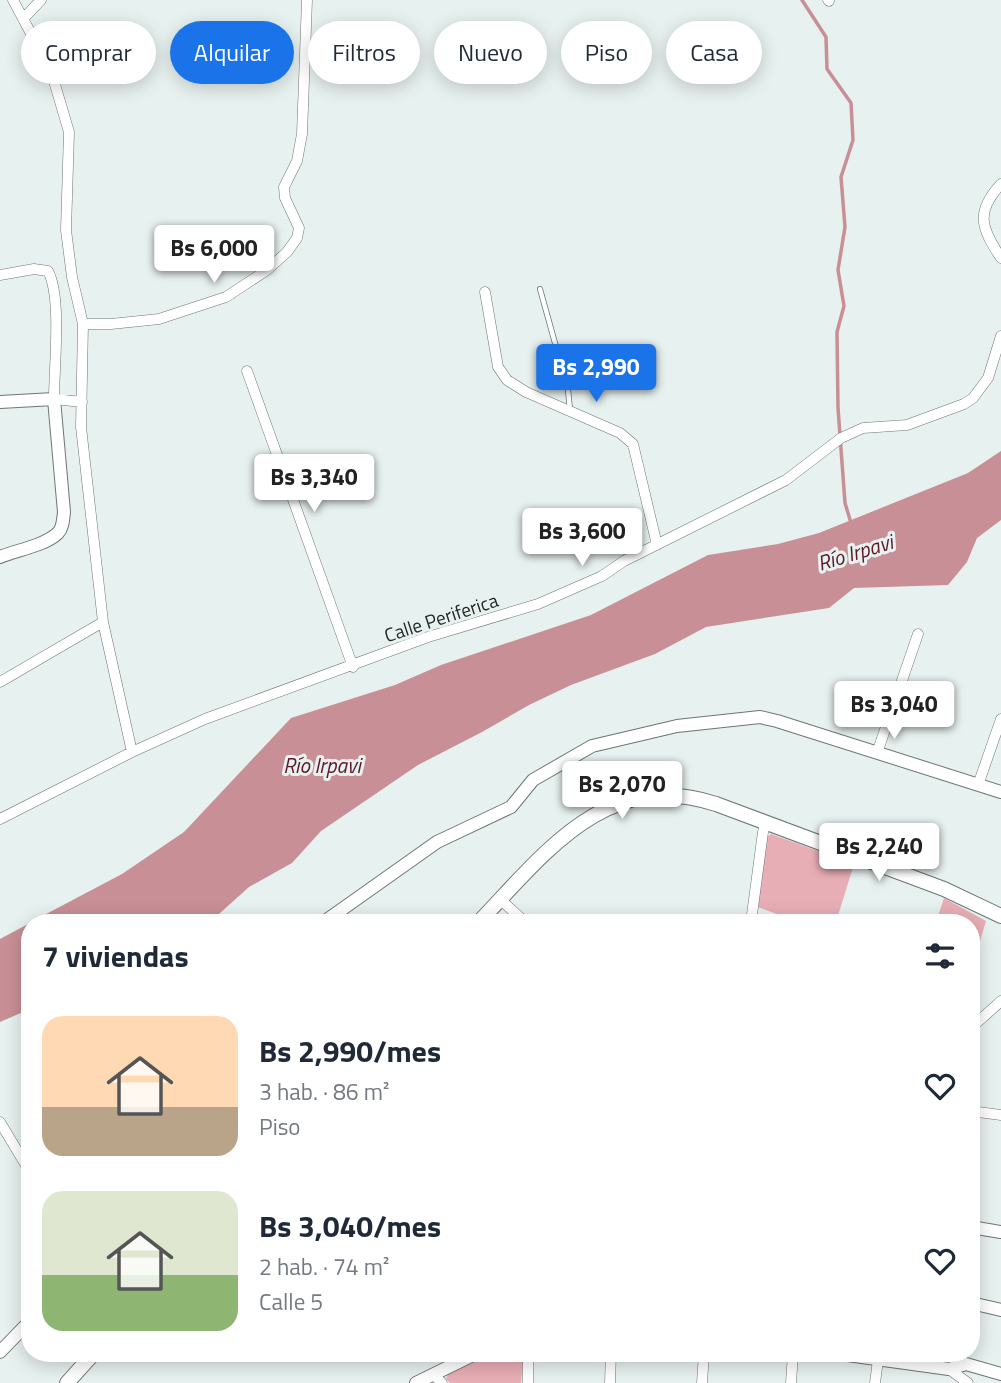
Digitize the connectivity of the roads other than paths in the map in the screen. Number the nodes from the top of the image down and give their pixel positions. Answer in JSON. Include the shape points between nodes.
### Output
{"nodes":[{"id":1,"x":13,"y":0,"type":"edge"},
{"id":2,"x":41,"y":0,"type":"edge"},
{"id":3,"x":307,"y":0,"type":"edge"},
{"id":4,"x":23,"y":19,"type":"junction"},
{"id":5,"x":1001,"y":184,"type":"edge"},
{"id":6,"x":1001,"y":258,"type":"edge"},
{"id":7,"x":0,"y":275,"type":"edge"},
{"id":8,"x":540,"y":289,"type":"dead end"},
{"id":9,"x":485,"y":292,"type":"dead end"},
{"id":10,"x":83,"y":324,"type":"junction"},
{"id":11,"x":1001,"y":336,"type":"edge"},
{"id":12,"x":247,"y":371,"type":"dead end"},
{"id":13,"x":54,"y":399,"type":"junction"},
{"id":14,"x":0,"y":402,"type":"edge"},
{"id":15,"x":82,"y":402,"type":"junction"},
{"id":16,"x":570,"y":410,"type":"junction"},
{"id":17,"x":657,"y":545,"type":"junction"},
{"id":18,"x":0,"y":557,"type":"edge"},
{"id":19,"x":103,"y":622,"type":"junction"},
{"id":20,"x":918,"y":634,"type":"dead end"},
{"id":21,"x":353,"y":667,"type":"junction"},
{"id":22,"x":0,"y":682,"type":"edge"},
{"id":23,"x":1001,"y":719,"type":"edge"},
{"id":24,"x":132,"y":752,"type":"junction"},
{"id":25,"x":877,"y":753,"type":"junction"},
{"id":26,"x":978,"y":785,"type":"junction"},
{"id":27,"x":1001,"y":792,"type":"edge"},
{"id":28,"x":0,"y":818,"type":"edge"},
{"id":29,"x":766,"y":822,"type":"junction"},
{"id":30,"x":500,"y":900,"type":"junction"},
{"id":31,"x":335,"y":914,"type":"edge"},
{"id":32,"x":487,"y":914,"type":"edge"},
{"id":33,"x":516,"y":914,"type":"edge"},
{"id":34,"x":752,"y":914,"type":"edge"},
{"id":35,"x":1001,"y":916,"type":"edge"},
{"id":36,"x":999,"y":1006,"type":"edge"},
{"id":37,"x":980,"y":1021,"type":"edge"},
{"id":38,"x":980,"y":1112,"type":"edge"},
{"id":39,"x":1001,"y":1115,"type":"edge"},
{"id":40,"x":0,"y":1122,"type":"edge"},
{"id":41,"x":21,"y":1157,"type":"edge"},
{"id":42,"x":980,"y":1228,"type":"edge"},
{"id":43,"x":1001,"y":1232,"type":"edge"},
{"id":44,"x":980,"y":1305,"type":"edge"},
{"id":45,"x":1001,"y":1310,"type":"edge"},
{"id":46,"x":21,"y":1330,"type":"edge"},
{"id":47,"x":0,"y":1352,"type":"edge"},
{"id":48,"x":86,"y":1362,"type":"edge"},
{"id":49,"x":464,"y":1362,"type":"edge"},
{"id":50,"x":528,"y":1362,"type":"edge"},
{"id":51,"x":611,"y":1362,"type":"edge"},
{"id":52,"x":703,"y":1362,"type":"edge"},
{"id":53,"x":792,"y":1362,"type":"edge"},
{"id":54,"x":877,"y":1362,"type":"edge"},
{"id":55,"x":895,"y":1362,"type":"edge"},
{"id":56,"x":949,"y":1368,"type":"junction"},
{"id":57,"x":1001,"y":1374,"type":"edge"},
{"id":58,"x":438,"y":1379,"type":"edge"},
{"id":59,"x":67,"y":1383,"type":"edge"},
{"id":60,"x":416,"y":1383,"type":"edge"},
{"id":61,"x":528,"y":1383,"type":"edge"},
{"id":62,"x":610,"y":1383,"type":"edge"},
{"id":63,"x":702,"y":1383,"type":"edge"},
{"id":64,"x":791,"y":1383,"type":"edge"},
{"id":65,"x":875,"y":1383,"type":"edge"},
{"id":66,"x":968,"y":1383,"type":"edge"}],
"edges":[{"from":1,"to":4,"type":"street"},
{"from":2,"to":4,"type":"street"},
{"from":3,"to":10,"type":"street","via":[[302,134],[297,161],[284,187],[299,228],[297,238],[267,270],[226,297],[159,319]]},
{"from":4,"to":10,"type":"street","via":[[51,71],[69,132],[66,230]]},
{"from":5,"to":6,"type":"street","via":[[982,213]]},
{"from":7,"to":13,"type":"street","via":[[34,269],[47,271],[54,282]]},
{"from":8,"to":16,"type":"lane"},
{"from":9,"to":16,"type":"street","via":[[498,367],[507,380]]},
{"from":10,"to":15,"type":"street"},
{"from":11,"to":17,"type":"street","name":"Calle Periferica","via":[[988,378],[964,404],[907,425],[863,428],[841,438],[786,480]]},
{"from":12,"to":21,"type":"street"},
{"from":13,"to":14,"type":"street"},
{"from":13,"to":15,"type":"street"},
{"from":13,"to":18,"type":"street","via":[[63,524],[59,533],[47,540]]},
{"from":15,"to":19,"type":"street"},
{"from":16,"to":17,"type":"street","via":[[620,433],[633,444]]},
{"from":17,"to":21,"type":"street","name":"Calle Periferica","via":[[538,604],[428,637]]},
{"from":19,"to":22,"type":"street"},
{"from":19,"to":24,"type":"street"},
{"from":20,"to":25,"type":"street"},
{"from":21,"to":24,"type":"street","name":"Calle Periferica","via":[[205,719]]},
{"from":23,"to":26,"type":"street"},
{"from":24,"to":28,"type":"street","name":"Calle Periferica"},
{"from":25,"to":26,"type":"street"},
{"from":25,"to":31,"type":"street","via":[[760,717],[677,726],[593,746],[533,780],[511,807],[437,842]]},
{"from":26,"to":27,"type":"street"},
{"from":29,"to":30,"type":"main road","via":[[686,796],[628,800],[574,827]]},
{"from":29,"to":34,"type":"street"},
{"from":29,"to":35,"type":"main road","via":[[944,889]]},
{"from":30,"to":32,"type":"main road"},
{"from":30,"to":33,"type":"street"},
{"from":36,"to":37,"type":"street"},
{"from":38,"to":39,"type":"street"},
{"from":40,"to":41,"type":"street"},
{"from":42,"to":43,"type":"street"},
{"from":44,"to":45,"type":"street"},
{"from":46,"to":47,"type":"street"},
{"from":48,"to":59,"type":"main road"},
{"from":49,"to":58,"type":"street"},
{"from":50,"to":61,"type":"street"},
{"from":51,"to":62,"type":"street"},
{"from":52,"to":63,"type":"street"},
{"from":53,"to":64,"type":"street"},
{"from":54,"to":65,"type":"street"},
{"from":55,"to":56,"type":"street"},
{"from":56,"to":57,"type":"street","via":[[966,1364]]},
{"from":56,"to":66,"type":"street"},
{"from":58,"to":60,"type":"street"}]}
